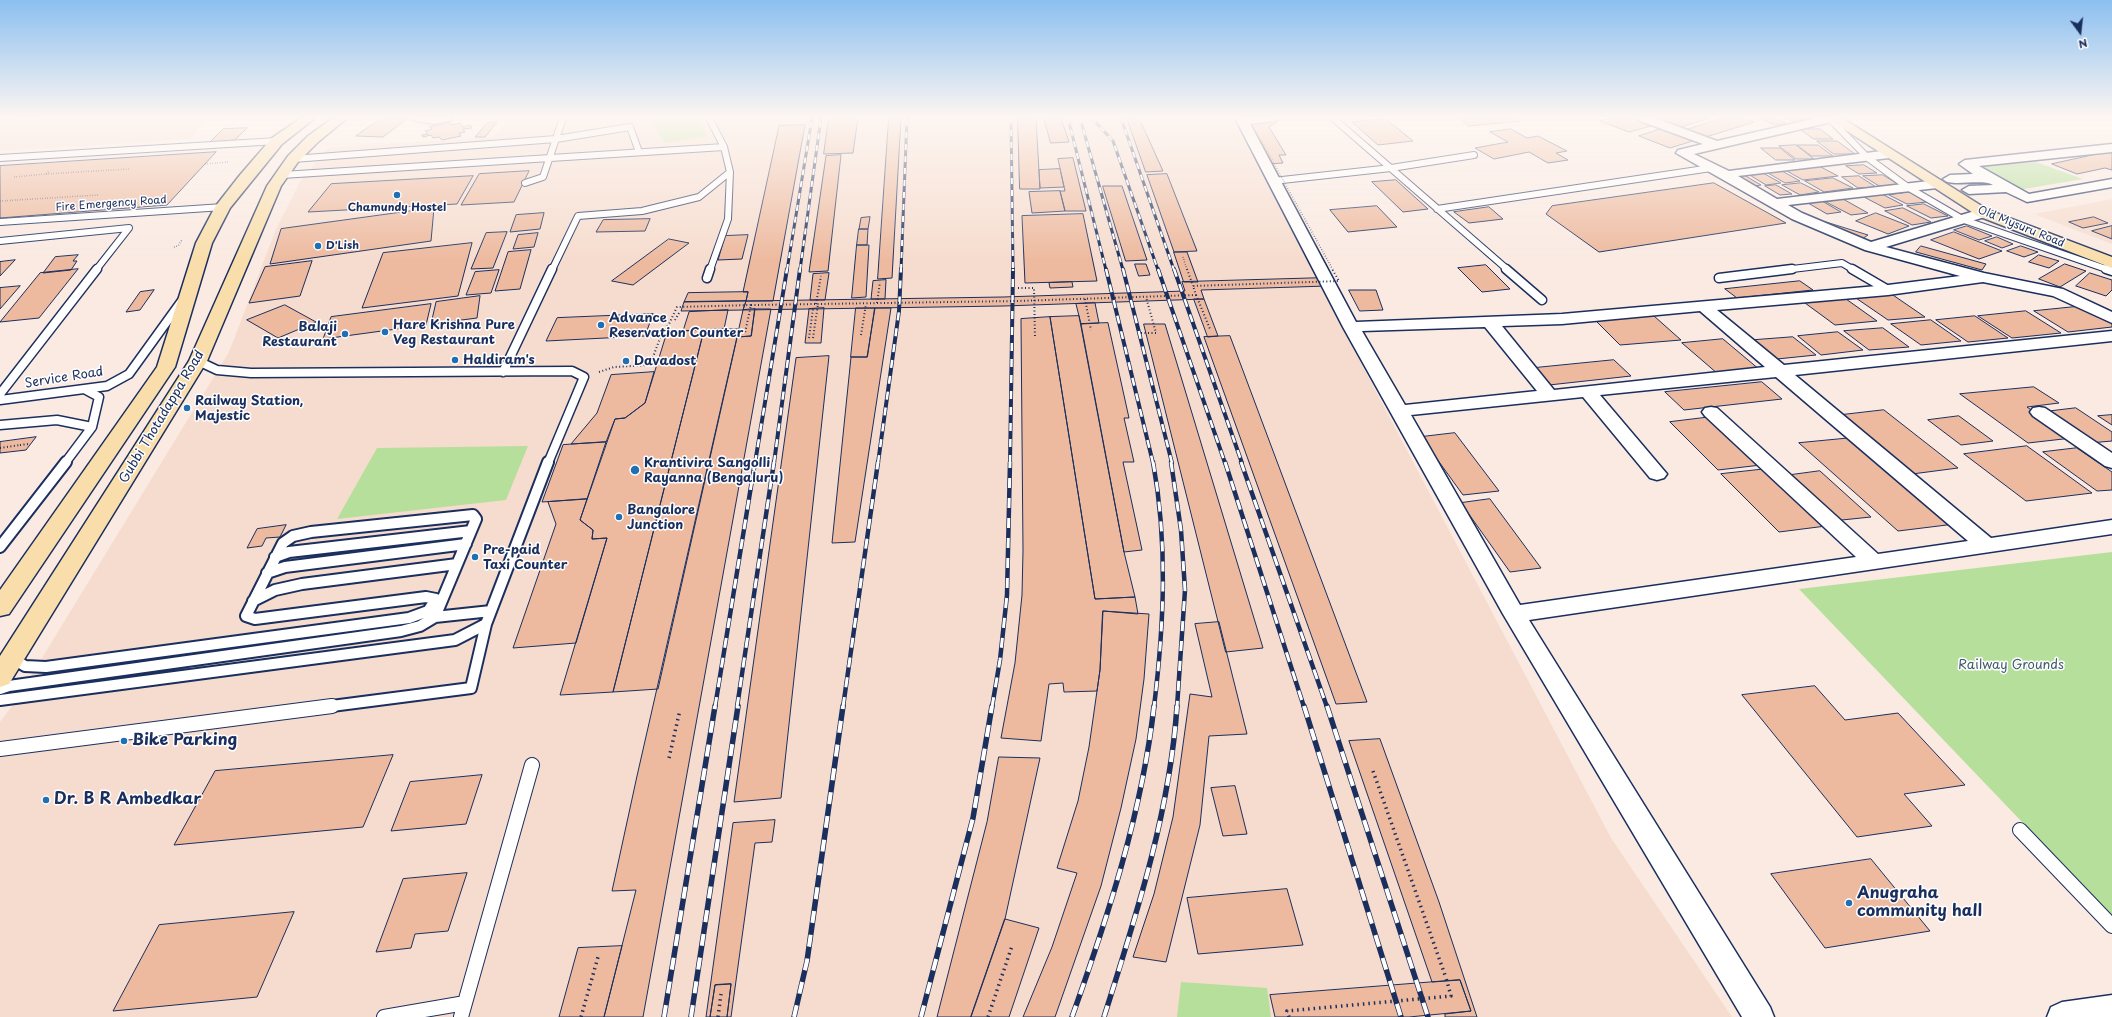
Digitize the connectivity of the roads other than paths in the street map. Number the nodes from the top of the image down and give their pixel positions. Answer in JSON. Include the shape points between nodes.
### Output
{"nodes":[{"id":1,"x":256,"y":165,"type":"edge"},
{"id":2,"x":289,"y":165,"type":"edge"},
{"id":3,"x":432,"y":165,"type":"edge"},
{"id":4,"x":547,"y":165,"type":"edge"},
{"id":5,"x":728,"y":165,"type":"edge"},
{"id":6,"x":1265,"y":165,"type":"edge"},
{"id":7,"x":1388,"y":165,"type":"edge"},
{"id":8,"x":1407,"y":165,"type":"edge"},
{"id":9,"x":1706,"y":165,"type":"edge"},
{"id":10,"x":1801,"y":165,"type":"edge"},
{"id":11,"x":1878,"y":165,"type":"edge"},
{"id":12,"x":1911,"y":165,"type":"edge"},
{"id":13,"x":1918,"y":165,"type":"edge"},
{"id":14,"x":1970,"y":165,"type":"edge"},
{"id":15,"x":1391,"y":168,"type":"junction"},
{"id":16,"x":1711,"y":168,"type":"junction"},
{"id":17,"x":730,"y":172,"type":"junction"},
{"id":18,"x":1734,"y":173,"type":"dead end"},
{"id":19,"x":282,"y":175,"type":"junction"},
{"id":20,"x":1988,"y":176,"type":"junction"},
{"id":21,"x":1273,"y":181,"type":"junction"},
{"id":22,"x":1943,"y":182,"type":"junction"},
{"id":23,"x":525,"y":183,"type":"dead end"},
{"id":24,"x":2112,"y":183,"type":"edge"},
{"id":25,"x":1909,"y":188,"type":"junction"},
{"id":26,"x":2007,"y":188,"type":"junction"},
{"id":27,"x":1969,"y":190,"type":"junction"},
{"id":28,"x":1782,"y":202,"type":"dead end"},
{"id":29,"x":223,"y":207,"type":"junction"},
{"id":30,"x":1437,"y":209,"type":"junction"},
{"id":31,"x":1983,"y":213,"type":"junction"},
{"id":32,"x":1964,"y":220,"type":"junction"},
{"id":33,"x":0,"y":222,"type":"edge"},
{"id":34,"x":0,"y":241,"type":"edge"},
{"id":35,"x":1870,"y":247,"type":"junction"},
{"id":36,"x":2112,"y":253,"type":"edge"},
{"id":37,"x":2112,"y":263,"type":"edge"},
{"id":38,"x":2112,"y":270,"type":"edge"},
{"id":39,"x":1983,"y":277,"type":"junction"},
{"id":40,"x":707,"y":278,"type":"dead end"},
{"id":41,"x":1718,"y":278,"type":"dead end"},
{"id":42,"x":190,"y":288,"type":"junction"},
{"id":43,"x":1888,"y":290,"type":"junction"},
{"id":44,"x":1542,"y":300,"type":"dead end"},
{"id":45,"x":1704,"y":307,"type":"junction"},
{"id":46,"x":2112,"y":318,"type":"edge"},
{"id":47,"x":1490,"y":322,"type":"junction"},
{"id":48,"x":1351,"y":327,"type":"junction"},
{"id":49,"x":2112,"y":336,"type":"edge"},
{"id":50,"x":198,"y":361,"type":"junction"},
{"id":51,"x":1778,"y":371,"type":"junction"},
{"id":52,"x":502,"y":372,"type":"junction"},
{"id":53,"x":86,"y":390,"type":"junction"},
{"id":54,"x":1587,"y":391,"type":"junction"},
{"id":55,"x":0,"y":394,"type":"edge"},
{"id":56,"x":1550,"y":395,"type":"junction"},
{"id":57,"x":0,"y":400,"type":"edge"},
{"id":58,"x":1400,"y":411,"type":"junction"},
{"id":59,"x":1711,"y":412,"type":"dead end"},
{"id":60,"x":2039,"y":412,"type":"dead end"},
{"id":61,"x":0,"y":425,"type":"edge"},
{"id":62,"x":92,"y":427,"type":"junction"},
{"id":63,"x":2112,"y":462,"type":"edge"},
{"id":64,"x":1657,"y":474,"type":"dead end"},
{"id":65,"x":2112,"y":527,"type":"edge"},
{"id":66,"x":471,"y":531,"type":"junction"},
{"id":67,"x":466,"y":544,"type":"junction"},
{"id":68,"x":1986,"y":545,"type":"junction"},
{"id":69,"x":0,"y":547,"type":"edge"},
{"id":70,"x":275,"y":557,"type":"junction"},
{"id":71,"x":1874,"y":562,"type":"junction"},
{"id":72,"x":457,"y":564,"type":"junction"},
{"id":73,"x":267,"y":573,"type":"junction"},
{"id":74,"x":253,"y":601,"type":"junction"},
{"id":75,"x":0,"y":608,"type":"edge"},
{"id":76,"x":491,"y":611,"type":"junction"},
{"id":77,"x":1514,"y":614,"type":"junction"},
{"id":78,"x":435,"y":616,"type":"junction"},
{"id":79,"x":486,"y":624,"type":"junction"},
{"id":80,"x":6,"y":668,"type":"edge"},
{"id":81,"x":0,"y":689,"type":"edge"},
{"id":82,"x":0,"y":700,"type":"edge"},
{"id":83,"x":0,"y":749,"type":"edge"},
{"id":84,"x":532,"y":765,"type":"dead end"},
{"id":85,"x":2020,"y":830,"type":"dead end"},
{"id":86,"x":2112,"y":926,"type":"edge"},
{"id":87,"x":463,"y":1010,"type":"edge"},
{"id":88,"x":2112,"y":1010,"type":"edge"},
{"id":89,"x":384,"y":1017,"type":"edge"},
{"id":90,"x":1759,"y":1017,"type":"edge"},
{"id":91,"x":2062,"y":1017,"type":"edge"}],
"edges":[{"from":1,"to":29,"type":"main road","name":"Gubbi Thotadappa Road"},
{"from":2,"to":19,"type":"main road","name":"Gubbi Thotadappa Road"},
{"from":3,"to":19,"type":"lane"},
{"from":4,"to":23,"type":"lane","via":[[543,177]]},
{"from":5,"to":17,"type":"lane"},
{"from":6,"to":21,"type":"street"},
{"from":7,"to":15,"type":"lane"},
{"from":8,"to":15,"type":"lane"},
{"from":9,"to":16,"type":"street"},
{"from":10,"to":18,"type":"street"},
{"from":11,"to":25,"type":"lane"},
{"from":12,"to":22,"type":"main road","name":"Old Mysuru Road"},
{"from":13,"to":22,"type":"main road","name":"Old Mysuru Road"},
{"from":14,"to":20,"type":"street"},
{"from":15,"to":21,"type":"lane"},
{"from":15,"to":30,"type":"lane"},
{"from":16,"to":30,"type":"lane"},
{"from":16,"to":35,"type":"street","via":[[1797,216]]},
{"from":17,"to":40,"type":"lane","via":[[728,219]]},
{"from":17,"to":52,"type":"lane","via":[[699,197],[642,211],[578,216]]},
{"from":19,"to":50,"type":"main road","name":"Gubbi Thotadappa Road","via":[[274,186]]},
{"from":20,"to":22,"type":"street"},
{"from":20,"to":26,"type":"street"},
{"from":21,"to":48,"type":"street"},
{"from":22,"to":25,"type":"street"},
{"from":22,"to":27,"type":"main road","name":"Old Mysuru Road"},
{"from":22,"to":31,"type":"main road","name":"Old Mysuru Road"},
{"from":24,"to":26,"type":"street","via":[[2030,198]]},
{"from":25,"to":28,"type":"street"},
{"from":25,"to":32,"type":"lane"},
{"from":26,"to":27,"type":"street"},
{"from":27,"to":36,"type":"main road","name":"Old Mysuru Road","via":[[2002,211]]},
{"from":29,"to":33,"type":"lane","name":"Fire Emergency Road"},
{"from":29,"to":42,"type":"main road","name":"Gubbi Thotadappa Road","via":[[204,243]]},
{"from":30,"to":44,"type":"lane"},
{"from":31,"to":32,"type":"street"},
{"from":31,"to":37,"type":"main road","name":"Old Mysuru Road"},
{"from":32,"to":35,"type":"street"},
{"from":32,"to":38,"type":"lane"},
{"from":34,"to":55,"type":"lane","via":[[129,228]]},
{"from":35,"to":39,"type":"street"},
{"from":39,"to":43,"type":"street"},
{"from":39,"to":46,"type":"street","via":[[2058,292]]},
{"from":41,"to":43,"type":"lane","via":[[1842,263]]},
{"from":42,"to":53,"type":"lane","name":"Service Road","via":[[129,374],[107,386]]},
{"from":42,"to":75,"type":"main road","name":"Gubbi Thotadappa Road","via":[[166,366]]},
{"from":43,"to":45,"type":"street"},
{"from":45,"to":47,"type":"street","via":[[1562,319]]},
{"from":45,"to":51,"type":"street"},
{"from":47,"to":48,"type":"street"},
{"from":47,"to":56,"type":"street"},
{"from":48,"to":58,"type":"street"},
{"from":49,"to":51,"type":"street"},
{"from":50,"to":52,"type":"lane","via":[[217,370],[251,373]]},
{"from":50,"to":80,"type":"main road","name":"Gubbi Thotadappa Road"},
{"from":51,"to":54,"type":"street"},
{"from":51,"to":68,"type":"street"},
{"from":52,"to":76,"type":"lane","via":[[572,372],[584,377],[556,441]]},
{"from":53,"to":57,"type":"lane","name":"Service Road"},
{"from":53,"to":62,"type":"lane","via":[[100,397]]},
{"from":54,"to":56,"type":"street"},
{"from":54,"to":64,"type":"street"},
{"from":56,"to":58,"type":"street"},
{"from":58,"to":77,"type":"street"},
{"from":59,"to":71,"type":"street"},
{"from":60,"to":63,"type":"street"},
{"from":61,"to":62,"type":"lane","via":[[54,418],[73,420]]},
{"from":62,"to":69,"type":"lane"},
{"from":65,"to":68,"type":"street"},
{"from":66,"to":67,"type":"lane"},
{"from":66,"to":70,"type":"lane","via":[[290,552]]},
{"from":66,"to":70,"type":"lane","via":[[476,519],[473,515],[311,532],[293,536],[283,543]]},
{"from":67,"to":72,"type":"lane"},
{"from":67,"to":73,"type":"lane","via":[[285,567]]},
{"from":68,"to":71,"type":"street"},
{"from":70,"to":73,"type":"lane"},
{"from":71,"to":77,"type":"street"},
{"from":72,"to":74,"type":"lane","via":[[302,584],[275,590]]},
{"from":72,"to":78,"type":"lane"},
{"from":73,"to":74,"type":"lane"},
{"from":74,"to":80,"type":"lane","via":[[246,616],[255,619],[426,596],[436,599],[428,611],[409,618],[46,667]]},
{"from":76,"to":78,"type":"lane"},
{"from":76,"to":79,"type":"lane"},
{"from":77,"to":90,"type":"street"},
{"from":78,"to":81,"type":"lane","via":[[420,626],[401,632]]},
{"from":79,"to":82,"type":"lane","via":[[455,640]]},
{"from":79,"to":83,"type":"lane","via":[[471,688]]},
{"from":84,"to":87,"type":"lane"},
{"from":85,"to":86,"type":"lane"},
{"from":87,"to":89,"type":"lane"},
{"from":88,"to":91,"type":"street"}]}
